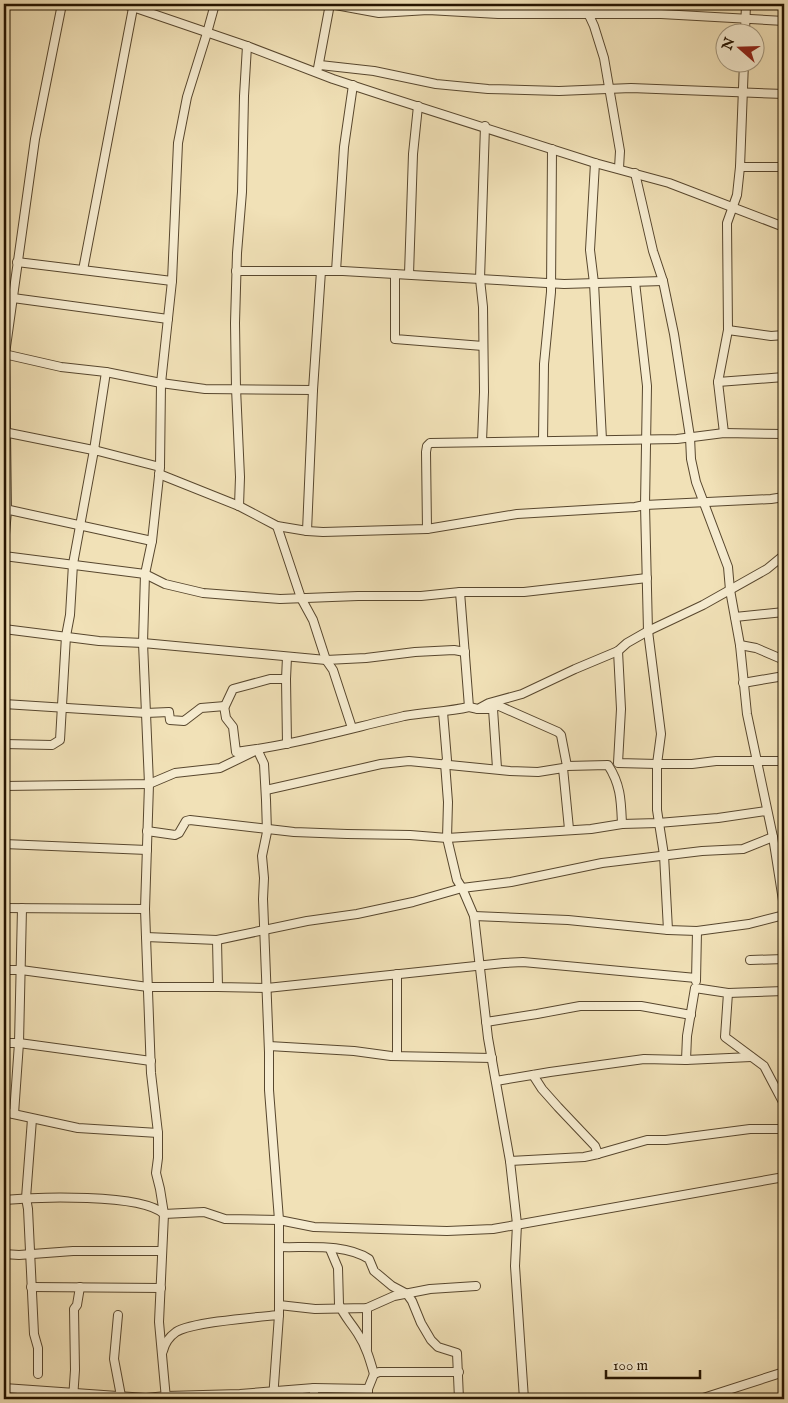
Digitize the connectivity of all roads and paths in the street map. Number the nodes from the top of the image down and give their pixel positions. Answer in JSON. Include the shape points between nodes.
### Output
{"nodes":[{"id":1,"x":62,"y":4,"type":"edge"},
{"id":2,"x":124,"y":4,"type":"edge"},
{"id":3,"x":215,"y":4,"type":"edge"},
{"id":4,"x":330,"y":4,"type":"edge"},
{"id":5,"x":587,"y":4,"type":"edge"},
{"id":6,"x":746,"y":4,"type":"edge"},
{"id":7,"x":133,"y":8,"type":"junction"},
{"id":8,"x":588,"y":13,"type":"junction"},
{"id":9,"x":744,"y":19,"type":"junction"},
{"id":10,"x":784,"y":21,"type":"edge"},
{"id":11,"x":744,"y":22,"type":"edge"},
{"id":12,"x":207,"y":33,"type":"junction"},
{"id":13,"x":248,"y":46,"type":"junction"},
{"id":14,"x":318,"y":68,"type":"junction"},
{"id":15,"x":744,"y":72,"type":"edge"},
{"id":16,"x":353,"y":85,"type":"junction"},
{"id":17,"x":610,"y":89,"type":"junction"},
{"id":18,"x":743,"y":93,"type":"junction"},
{"id":19,"x":784,"y":94,"type":"edge"},
{"id":20,"x":418,"y":106,"type":"junction"},
{"id":21,"x":485,"y":126,"type":"junction"},
{"id":22,"x":552,"y":149,"type":"junction"},
{"id":23,"x":595,"y":163,"type":"junction"},
{"id":24,"x":740,"y":167,"type":"junction"},
{"id":25,"x":618,"y":168,"type":"junction"},
{"id":26,"x":784,"y":168,"type":"edge"},
{"id":27,"x":635,"y":173,"type":"junction"},
{"id":28,"x":732,"y":206,"type":"junction"},
{"id":29,"x":784,"y":227,"type":"edge"},
{"id":30,"x":17,"y":262,"type":"junction"},
{"id":31,"x":83,"y":270,"type":"junction"},
{"id":32,"x":236,"y":271,"type":"junction"},
{"id":33,"x":321,"y":271,"type":"junction"},
{"id":34,"x":336,"y":271,"type":"junction"},
{"id":35,"x":395,"y":274,"type":"junction"},
{"id":36,"x":409,"y":274,"type":"junction"},
{"id":37,"x":480,"y":279,"type":"junction"},
{"id":38,"x":172,"y":281,"type":"junction"},
{"id":39,"x":663,"y":281,"type":"junction"},
{"id":40,"x":635,"y":282,"type":"junction"},
{"id":41,"x":550,"y":283,"type":"junction"},
{"id":42,"x":594,"y":283,"type":"junction"},
{"id":43,"x":13,"y":298,"type":"junction"},
{"id":44,"x":168,"y":319,"type":"junction"},
{"id":45,"x":728,"y":330,"type":"junction"},
{"id":46,"x":784,"y":335,"type":"edge"},
{"id":47,"x":483,"y":346,"type":"junction"},
{"id":48,"x":4,"y":354,"type":"edge"},
{"id":49,"x":106,"y":372,"type":"junction"},
{"id":50,"x":784,"y":377,"type":"edge"},
{"id":51,"x":718,"y":382,"type":"junction"},
{"id":52,"x":161,"y":383,"type":"junction"},
{"id":53,"x":236,"y":388,"type":"junction"},
{"id":54,"x":313,"y":390,"type":"junction"},
{"id":55,"x":4,"y":432,"type":"edge"},
{"id":56,"x":724,"y":433,"type":"junction"},
{"id":57,"x":784,"y":434,"type":"edge"},
{"id":58,"x":690,"y":437,"type":"junction"},
{"id":59,"x":645,"y":439,"type":"junction"},
{"id":60,"x":602,"y":440,"type":"junction"},
{"id":61,"x":482,"y":441,"type":"junction"},
{"id":62,"x":543,"y":441,"type":"junction"},
{"id":63,"x":784,"y":443,"type":"edge"},
{"id":64,"x":94,"y":450,"type":"junction"},
{"id":65,"x":159,"y":470,"type":"junction"},
{"id":66,"x":784,"y":497,"type":"edge"},
{"id":67,"x":703,"y":501,"type":"junction"},
{"id":68,"x":240,"y":506,"type":"junction"},
{"id":69,"x":646,"y":506,"type":"junction"},
{"id":70,"x":5,"y":509,"type":"edge"},
{"id":71,"x":80,"y":526,"type":"junction"},
{"id":72,"x":277,"y":526,"type":"junction"},
{"id":73,"x":427,"y":529,"type":"junction"},
{"id":74,"x":307,"y":531,"type":"junction"},
{"id":75,"x":152,"y":541,"type":"junction"},
{"id":76,"x":4,"y":547,"type":"edge"},
{"id":77,"x":784,"y":555,"type":"edge"},
{"id":78,"x":4,"y":556,"type":"edge"},
{"id":79,"x":73,"y":564,"type":"junction"},
{"id":80,"x":146,"y":574,"type":"junction"},
{"id":81,"x":647,"y":578,"type":"junction"},
{"id":82,"x":730,"y":590,"type":"junction"},
{"id":83,"x":460,"y":592,"type":"junction"},
{"id":84,"x":301,"y":598,"type":"junction"},
{"id":85,"x":784,"y":612,"type":"edge"},
{"id":86,"x":735,"y":617,"type":"junction"},
{"id":87,"x":4,"y":629,"type":"edge"},
{"id":88,"x":648,"y":631,"type":"junction"},
{"id":89,"x":66,"y":636,"type":"junction"},
{"id":90,"x":143,"y":643,"type":"junction"},
{"id":91,"x":740,"y":646,"type":"junction"},
{"id":92,"x":618,"y":651,"type":"junction"},
{"id":93,"x":465,"y":652,"type":"junction"},
{"id":94,"x":287,"y":656,"type":"junction"},
{"id":95,"x":326,"y":660,"type":"junction"},
{"id":96,"x":784,"y":660,"type":"edge"},
{"id":97,"x":784,"y":676,"type":"edge"},
{"id":98,"x":286,"y":679,"type":"junction"},
{"id":99,"x":743,"y":683,"type":"junction"},
{"id":100,"x":4,"y":704,"type":"edge"},
{"id":101,"x":224,"y":706,"type":"junction"},
{"id":102,"x":469,"y":707,"type":"junction"},
{"id":103,"x":61,"y":708,"type":"junction"},
{"id":104,"x":478,"y":709,"type":"junction"},
{"id":105,"x":493,"y":709,"type":"junction"},
{"id":106,"x":443,"y":712,"type":"junction"},
{"id":107,"x":146,"y":713,"type":"junction"},
{"id":108,"x":352,"y":728,"type":"junction"},
{"id":109,"x":4,"y":744,"type":"edge"},
{"id":110,"x":287,"y":744,"type":"junction"},
{"id":111,"x":257,"y":750,"type":"junction"},
{"id":112,"x":784,"y":761,"type":"edge"},
{"id":113,"x":757,"y":762,"type":"junction"},
{"id":114,"x":445,"y":764,"type":"junction"},
{"id":115,"x":657,"y":764,"type":"junction"},
{"id":116,"x":608,"y":765,"type":"junction"},
{"id":117,"x":497,"y":768,"type":"junction"},
{"id":118,"x":563,"y":768,"type":"junction"},
{"id":119,"x":149,"y":784,"type":"junction"},
{"id":120,"x":4,"y":786,"type":"edge"},
{"id":121,"x":266,"y":790,"type":"junction"},
{"id":122,"x":766,"y":810,"type":"junction"},
{"id":123,"x":658,"y":823,"type":"junction"},
{"id":124,"x":622,"y":824,"type":"junction"},
{"id":125,"x":266,"y":828,"type":"junction"},
{"id":126,"x":569,"y":830,"type":"junction"},
{"id":127,"x":147,"y":831,"type":"junction"},
{"id":128,"x":773,"y":837,"type":"junction"},
{"id":129,"x":447,"y":838,"type":"junction"},
{"id":130,"x":4,"y":844,"type":"edge"},
{"id":131,"x":147,"y":850,"type":"junction"},
{"id":132,"x":664,"y":855,"type":"junction"},
{"id":133,"x":462,"y":888,"type":"junction"},
{"id":134,"x":784,"y":907,"type":"edge"},
{"id":135,"x":4,"y":908,"type":"edge"},
{"id":136,"x":22,"y":908,"type":"junction"},
{"id":137,"x":146,"y":909,"type":"junction"},
{"id":138,"x":784,"y":915,"type":"edge"},
{"id":139,"x":474,"y":916,"type":"junction"},
{"id":140,"x":265,"y":929,"type":"junction"},
{"id":141,"x":668,"y":930,"type":"junction"},
{"id":142,"x":697,"y":931,"type":"junction"},
{"id":143,"x":146,"y":937,"type":"junction"},
{"id":144,"x":217,"y":940,"type":"junction"},
{"id":145,"x":784,"y":958,"type":"edge"},
{"id":146,"x":750,"y":960,"type":"dead end"},
{"id":147,"x":479,"y":965,"type":"junction"},
{"id":148,"x":4,"y":970,"type":"edge"},
{"id":149,"x":21,"y":970,"type":"junction"},
{"id":150,"x":397,"y":974,"type":"junction"},
{"id":151,"x":696,"y":978,"type":"junction"},
{"id":152,"x":218,"y":987,"type":"junction"},
{"id":153,"x":148,"y":988,"type":"junction"},
{"id":154,"x":267,"y":988,"type":"junction"},
{"id":155,"x":695,"y":988,"type":"junction"},
{"id":156,"x":784,"y":991,"type":"edge"},
{"id":157,"x":728,"y":993,"type":"junction"},
{"id":158,"x":691,"y":1015,"type":"junction"},
{"id":159,"x":486,"y":1022,"type":"junction"},
{"id":160,"x":4,"y":1043,"type":"edge"},
{"id":161,"x":19,"y":1043,"type":"junction"},
{"id":162,"x":269,"y":1046,"type":"junction"},
{"id":163,"x":397,"y":1055,"type":"junction"},
{"id":164,"x":751,"y":1057,"type":"junction"},
{"id":165,"x":492,"y":1058,"type":"junction"},
{"id":166,"x":686,"y":1060,"type":"junction"},
{"id":167,"x":150,"y":1061,"type":"junction"},
{"id":168,"x":533,"y":1075,"type":"junction"},
{"id":169,"x":496,"y":1082,"type":"junction"},
{"id":170,"x":784,"y":1104,"type":"edge"},
{"id":171,"x":4,"y":1112,"type":"edge"},
{"id":172,"x":14,"y":1114,"type":"junction"},
{"id":173,"x":32,"y":1119,"type":"junction"},
{"id":174,"x":784,"y":1129,"type":"edge"},
{"id":175,"x":158,"y":1133,"type":"junction"},
{"id":176,"x":598,"y":1154,"type":"junction"},
{"id":177,"x":510,"y":1161,"type":"junction"},
{"id":178,"x":784,"y":1177,"type":"edge"},
{"id":179,"x":26,"y":1198,"type":"junction"},
{"id":180,"x":4,"y":1200,"type":"edge"},
{"id":181,"x":164,"y":1214,"type":"junction"},
{"id":182,"x":278,"y":1220,"type":"junction"},
{"id":183,"x":517,"y":1224,"type":"junction"},
{"id":184,"x":279,"y":1247,"type":"junction"},
{"id":185,"x":330,"y":1248,"type":"junction"},
{"id":186,"x":162,"y":1251,"type":"junction"},
{"id":187,"x":4,"y":1254,"type":"edge"},
{"id":188,"x":29,"y":1254,"type":"junction"},
{"id":189,"x":476,"y":1286,"type":"dead end"},
{"id":190,"x":31,"y":1287,"type":"junction"},
{"id":191,"x":80,"y":1287,"type":"junction"},
{"id":192,"x":161,"y":1288,"type":"junction"},
{"id":193,"x":407,"y":1294,"type":"junction"},
{"id":194,"x":279,"y":1305,"type":"junction"},
{"id":195,"x":367,"y":1308,"type":"junction"},
{"id":196,"x":341,"y":1309,"type":"junction"},
{"id":197,"x":118,"y":1314,"type":"dead end"},
{"id":198,"x":279,"y":1315,"type":"junction"},
{"id":199,"x":367,"y":1350,"type":"junction"},
{"id":200,"x":161,"y":1358,"type":"junction"},
{"id":201,"x":459,"y":1372,"type":"junction"},
{"id":202,"x":784,"y":1372,"type":"edge"},
{"id":203,"x":38,"y":1374,"type":"dead end"},
{"id":204,"x":374,"y":1374,"type":"junction"},
{"id":205,"x":4,"y":1388,"type":"edge"},
{"id":206,"x":314,"y":1388,"type":"junction"},
{"id":207,"x":368,"y":1389,"type":"junction"},
{"id":208,"x":274,"y":1390,"type":"junction"},
{"id":209,"x":73,"y":1396,"type":"edge"},
{"id":210,"x":121,"y":1396,"type":"junction"},
{"id":211,"x":222,"y":1397,"type":"edge"},
{"id":212,"x":166,"y":1398,"type":"edge"},
{"id":213,"x":273,"y":1399,"type":"edge"},
{"id":214,"x":314,"y":1399,"type":"edge"},
{"id":215,"x":368,"y":1399,"type":"edge"},
{"id":216,"x":459,"y":1399,"type":"edge"},
{"id":217,"x":524,"y":1399,"type":"edge"},
{"id":218,"x":700,"y":1399,"type":"edge"}],
"edges":[{"from":1,"to":30,"type":"street","via":[[35,139]]},
{"from":2,"to":7,"type":"street"},
{"from":3,"to":12,"type":"street"},
{"from":4,"to":8,"type":"street","via":[[379,13],[428,10],[498,14]]},
{"from":4,"to":14,"type":"street"},
{"from":5,"to":8,"type":"street"},
{"from":6,"to":9,"type":"street"},
{"from":7,"to":12,"type":"street"},
{"from":7,"to":31,"type":"street"},
{"from":8,"to":9,"type":"street"},
{"from":8,"to":17,"type":"street","via":[[604,58]]},
{"from":9,"to":10,"type":"street"},
{"from":9,"to":11,"type":"street"},
{"from":12,"to":13,"type":"street"},
{"from":12,"to":38,"type":"street","via":[[178,144]]},
{"from":13,"to":14,"type":"street"},
{"from":13,"to":32,"type":"street"},
{"from":14,"to":16,"type":"street"},
{"from":14,"to":17,"type":"street","via":[[374,71],[436,84],[488,89]]},
{"from":15,"to":18,"type":"street"},
{"from":16,"to":20,"type":"street"},
{"from":16,"to":34,"type":"street","via":[[344,147]]},
{"from":17,"to":18,"type":"street"},
{"from":17,"to":25,"type":"street","via":[[620,152]]},
{"from":18,"to":19,"type":"street"},
{"from":18,"to":24,"type":"street"},
{"from":20,"to":21,"type":"street"},
{"from":20,"to":36,"type":"street"},
{"from":21,"to":22,"type":"street"},
{"from":21,"to":37,"type":"street"},
{"from":22,"to":23,"type":"street"},
{"from":22,"to":41,"type":"street"},
{"from":23,"to":25,"type":"street"},
{"from":23,"to":42,"type":"street","via":[[590,250]]},
{"from":24,"to":26,"type":"street"},
{"from":24,"to":28,"type":"street"},
{"from":25,"to":27,"type":"street"},
{"from":27,"to":28,"type":"street"},
{"from":27,"to":39,"type":"street"},
{"from":28,"to":29,"type":"street"},
{"from":28,"to":45,"type":"street","via":[[727,223]]},
{"from":30,"to":31,"type":"street"},
{"from":30,"to":43,"type":"street"},
{"from":31,"to":38,"type":"street"},
{"from":32,"to":33,"type":"street"},
{"from":32,"to":53,"type":"street"},
{"from":33,"to":34,"type":"street"},
{"from":33,"to":54,"type":"street"},
{"from":34,"to":35,"type":"street"},
{"from":35,"to":36,"type":"street"},
{"from":35,"to":47,"type":"street","via":[[395,339]]},
{"from":36,"to":37,"type":"street"},
{"from":37,"to":41,"type":"street"},
{"from":37,"to":47,"type":"street"},
{"from":38,"to":44,"type":"street"},
{"from":39,"to":40,"type":"street"},
{"from":39,"to":58,"type":"street"},
{"from":40,"to":42,"type":"street"},
{"from":40,"to":59,"type":"street","via":[[647,386]]},
{"from":41,"to":42,"type":"street"},
{"from":41,"to":62,"type":"street"},
{"from":42,"to":60,"type":"street"},
{"from":43,"to":44,"type":"street"},
{"from":43,"to":48,"type":"street"},
{"from":44,"to":52,"type":"street"},
{"from":45,"to":46,"type":"street"},
{"from":45,"to":51,"type":"street"},
{"from":47,"to":61,"type":"street"},
{"from":48,"to":49,"type":"street"},
{"from":48,"to":55,"type":"street"},
{"from":49,"to":52,"type":"street"},
{"from":49,"to":64,"type":"street"},
{"from":50,"to":51,"type":"street"},
{"from":51,"to":56,"type":"street"},
{"from":52,"to":53,"type":"street","via":[[204,389]]},
{"from":52,"to":65,"type":"street"},
{"from":53,"to":54,"type":"street"},
{"from":53,"to":68,"type":"street"},
{"from":54,"to":74,"type":"street"},
{"from":55,"to":64,"type":"street"},
{"from":55,"to":70,"type":"street"},
{"from":56,"to":57,"type":"street"},
{"from":56,"to":58,"type":"street"},
{"from":57,"to":63,"type":"street"},
{"from":58,"to":59,"type":"street"},
{"from":58,"to":67,"type":"street","via":[[691,459]]},
{"from":59,"to":60,"type":"street"},
{"from":59,"to":69,"type":"street"},
{"from":60,"to":62,"type":"street"},
{"from":61,"to":62,"type":"street"},
{"from":61,"to":73,"type":"street","via":[[430,443],[427,446]]},
{"from":64,"to":65,"type":"street"},
{"from":64,"to":71,"type":"street"},
{"from":65,"to":68,"type":"street"},
{"from":65,"to":75,"type":"street"},
{"from":66,"to":67,"type":"street"},
{"from":67,"to":69,"type":"street"},
{"from":67,"to":82,"type":"street","via":[[728,567]]},
{"from":68,"to":72,"type":"street"},
{"from":69,"to":73,"type":"street","via":[[517,514]]},
{"from":69,"to":81,"type":"street"},
{"from":70,"to":71,"type":"street"},
{"from":70,"to":76,"type":"street"},
{"from":71,"to":75,"type":"street"},
{"from":71,"to":79,"type":"street"},
{"from":72,"to":74,"type":"street"},
{"from":72,"to":84,"type":"street"},
{"from":73,"to":74,"type":"street"},
{"from":75,"to":80,"type":"street"},
{"from":77,"to":82,"type":"street","via":[[768,569]]},
{"from":78,"to":79,"type":"street"},
{"from":79,"to":80,"type":"street"},
{"from":79,"to":89,"type":"street"},
{"from":80,"to":84,"type":"street","via":[[165,584],[203,592]]},
{"from":80,"to":90,"type":"street"},
{"from":81,"to":83,"type":"street","via":[[524,592]]},
{"from":81,"to":88,"type":"street"},
{"from":82,"to":86,"type":"street"},
{"from":82,"to":88,"type":"street"},
{"from":83,"to":84,"type":"street","via":[[421,596]]},
{"from":83,"to":93,"type":"street"},
{"from":84,"to":95,"type":"street","via":[[313,620]]},
{"from":85,"to":86,"type":"street"},
{"from":86,"to":91,"type":"street"},
{"from":87,"to":89,"type":"street"},
{"from":88,"to":92,"type":"street"},
{"from":88,"to":115,"type":"street","via":[[661,734]]},
{"from":89,"to":90,"type":"street"},
{"from":89,"to":103,"type":"street"},
{"from":90,"to":94,"type":"street"},
{"from":90,"to":107,"type":"street"},
{"from":91,"to":96,"type":"street","via":[[756,648]]},
{"from":91,"to":99,"type":"street"},
{"from":92,"to":104,"type":"street","via":[[522,694]]},
{"from":92,"to":115,"type":"street","via":[[621,709],[618,763]]},
{"from":93,"to":95,"type":"street","via":[[415,652]]},
{"from":93,"to":102,"type":"street"},
{"from":94,"to":95,"type":"street"},
{"from":94,"to":98,"type":"street"},
{"from":95,"to":108,"type":"street","via":[[333,670]]},
{"from":97,"to":99,"type":"street"},
{"from":98,"to":101,"type":"street","via":[[270,679],[233,689]]},
{"from":98,"to":110,"type":"street"},
{"from":99,"to":113,"type":"street"},
{"from":100,"to":103,"type":"street"},
{"from":101,"to":107,"type":"street","via":[[201,708],[184,720],[170,720],[169,712]]},
{"from":101,"to":111,"type":"street","via":[[226,718],[234,727],[236,752]]},
{"from":102,"to":104,"type":"street"},
{"from":102,"to":106,"type":"street"},
{"from":103,"to":107,"type":"street"},
{"from":103,"to":109,"type":"street","via":[[60,740],[56,744]]},
{"from":104,"to":105,"type":"street"},
{"from":105,"to":116,"type":"street","via":[[497,705],[558,732],[567,766]]},
{"from":105,"to":117,"type":"street"},
{"from":106,"to":108,"type":"street","via":[[408,715]]},
{"from":106,"to":114,"type":"street"},
{"from":107,"to":119,"type":"street"},
{"from":108,"to":110,"type":"street"},
{"from":110,"to":111,"type":"street"},
{"from":111,"to":119,"type":"street","via":[[220,768],[175,773]]},
{"from":111,"to":121,"type":"street","via":[[264,764]]},
{"from":112,"to":113,"type":"street"},
{"from":113,"to":115,"type":"street"},
{"from":113,"to":122,"type":"street"},
{"from":114,"to":117,"type":"street"},
{"from":114,"to":121,"type":"street","via":[[409,761],[381,764]]},
{"from":114,"to":129,"type":"street"},
{"from":115,"to":123,"type":"street"},
{"from":116,"to":118,"type":"street"},
{"from":116,"to":124,"type":"street","via":[[620,792]]},
{"from":117,"to":118,"type":"street","via":[[538,772]]},
{"from":118,"to":126,"type":"street"},
{"from":119,"to":120,"type":"street"},
{"from":119,"to":127,"type":"street"},
{"from":121,"to":125,"type":"street"},
{"from":122,"to":123,"type":"street"},
{"from":122,"to":128,"type":"street"},
{"from":123,"to":124,"type":"street"},
{"from":123,"to":132,"type":"street"},
{"from":124,"to":126,"type":"street"},
{"from":125,"to":127,"type":"street","via":[[190,820],[175,835]]},
{"from":125,"to":129,"type":"street"},
{"from":125,"to":140,"type":"street","via":[[262,856]]},
{"from":126,"to":129,"type":"street"},
{"from":127,"to":131,"type":"street"},
{"from":128,"to":132,"type":"street","via":[[743,849]]},
{"from":128,"to":134,"type":"street"},
{"from":129,"to":133,"type":"street"},
{"from":130,"to":131,"type":"street"},
{"from":131,"to":137,"type":"street"},
{"from":132,"to":133,"type":"street"},
{"from":132,"to":141,"type":"street"},
{"from":133,"to":139,"type":"street"},
{"from":133,"to":140,"type":"street","via":[[357,914]]},
{"from":135,"to":136,"type":"street"},
{"from":136,"to":137,"type":"street"},
{"from":136,"to":149,"type":"street"},
{"from":137,"to":143,"type":"street"},
{"from":138,"to":142,"type":"street","via":[[749,924]]},
{"from":139,"to":141,"type":"street","via":[[568,920]]},
{"from":139,"to":147,"type":"street"},
{"from":140,"to":144,"type":"street"},
{"from":140,"to":154,"type":"street"},
{"from":141,"to":142,"type":"street"},
{"from":142,"to":151,"type":"street"},
{"from":143,"to":144,"type":"street"},
{"from":143,"to":153,"type":"street"},
{"from":144,"to":152,"type":"street"},
{"from":145,"to":146,"type":"street"},
{"from":147,"to":150,"type":"street"},
{"from":147,"to":151,"type":"street","via":[[523,962]]},
{"from":147,"to":159,"type":"street"},
{"from":148,"to":149,"type":"street"},
{"from":149,"to":153,"type":"street"},
{"from":149,"to":161,"type":"street"},
{"from":150,"to":154,"type":"street"},
{"from":150,"to":163,"type":"street"},
{"from":151,"to":155,"type":"street"},
{"from":152,"to":153,"type":"street"},
{"from":152,"to":154,"type":"street"},
{"from":153,"to":167,"type":"street"},
{"from":154,"to":162,"type":"street"},
{"from":155,"to":157,"type":"street"},
{"from":155,"to":158,"type":"street"},
{"from":156,"to":157,"type":"street"},
{"from":157,"to":164,"type":"street","via":[[725,1037]]},
{"from":158,"to":159,"type":"street","via":[[641,1006],[580,1006]]},
{"from":158,"to":166,"type":"street"},
{"from":159,"to":165,"type":"street"},
{"from":160,"to":161,"type":"street"},
{"from":161,"to":167,"type":"street"},
{"from":161,"to":172,"type":"street"},
{"from":162,"to":163,"type":"street"},
{"from":162,"to":182,"type":"street","via":[[270,1126]]},
{"from":163,"to":165,"type":"street"},
{"from":164,"to":166,"type":"street"},
{"from":164,"to":170,"type":"street","via":[[764,1066]]},
{"from":165,"to":169,"type":"street"},
{"from":166,"to":168,"type":"street","via":[[644,1059]]},
{"from":167,"to":175,"type":"street"},
{"from":168,"to":169,"type":"street"},
{"from":168,"to":176,"type":"street","via":[[595,1146]]},
{"from":169,"to":177,"type":"street"},
{"from":171,"to":172,"type":"street"},
{"from":172,"to":173,"type":"street"},
{"from":173,"to":175,"type":"street","via":[[78,1128]]},
{"from":173,"to":179,"type":"street"},
{"from":174,"to":176,"type":"street","via":[[750,1129],[646,1140]]},
{"from":175,"to":181,"type":"street","via":[[156,1173]]},
{"from":176,"to":177,"type":"street"},
{"from":177,"to":183,"type":"street"},
{"from":178,"to":183,"type":"street"},
{"from":179,"to":180,"type":"street"},
{"from":179,"to":181,"type":"street","via":[[107,1199],[158,1208]]},
{"from":179,"to":188,"type":"street"},
{"from":181,"to":182,"type":"street","via":[[204,1212],[225,1219]]},
{"from":181,"to":186,"type":"street"},
{"from":182,"to":183,"type":"street","via":[[314,1227],[446,1232]]},
{"from":182,"to":184,"type":"street"},
{"from":183,"to":217,"type":"street","via":[[515,1266]]},
{"from":184,"to":185,"type":"street"},
{"from":184,"to":194,"type":"street"},
{"from":185,"to":193,"type":"street","via":[[362,1255],[370,1260],[374,1271]]},
{"from":185,"to":196,"type":"street","via":[[338,1268]]},
{"from":186,"to":188,"type":"street"},
{"from":186,"to":192,"type":"street"},
{"from":187,"to":188,"type":"street"},
{"from":188,"to":190,"type":"street"},
{"from":189,"to":193,"type":"street"},
{"from":190,"to":191,"type":"street"},
{"from":190,"to":203,"type":"street"},
{"from":191,"to":192,"type":"street"},
{"from":191,"to":209,"type":"street","via":[[74,1310]]},
{"from":192,"to":200,"type":"street"},
{"from":193,"to":195,"type":"street"},
{"from":193,"to":201,"type":"street","via":[[431,1340],[438,1347],[457,1353]]},
{"from":194,"to":196,"type":"street"},
{"from":194,"to":198,"type":"street"},
{"from":195,"to":196,"type":"street"},
{"from":195,"to":199,"type":"street"},
{"from":196,"to":199,"type":"street"},
{"from":197,"to":210,"type":"street","via":[[114,1359]]},
{"from":198,"to":200,"type":"street","via":[[234,1319],[178,1331],[165,1342]]},
{"from":198,"to":208,"type":"street"},
{"from":199,"to":204,"type":"street"},
{"from":200,"to":212,"type":"street"},
{"from":201,"to":204,"type":"street"},
{"from":201,"to":216,"type":"street"},
{"from":202,"to":218,"type":"street"},
{"from":204,"to":207,"type":"street"},
{"from":205,"to":209,"type":"street"},
{"from":206,"to":207,"type":"street"},
{"from":206,"to":208,"type":"street"},
{"from":206,"to":214,"type":"street"},
{"from":207,"to":215,"type":"street"},
{"from":208,"to":211,"type":"street"},
{"from":208,"to":213,"type":"street"},
{"from":209,"to":210,"type":"street"},
{"from":210,"to":212,"type":"street"},
{"from":211,"to":212,"type":"street"}]}
